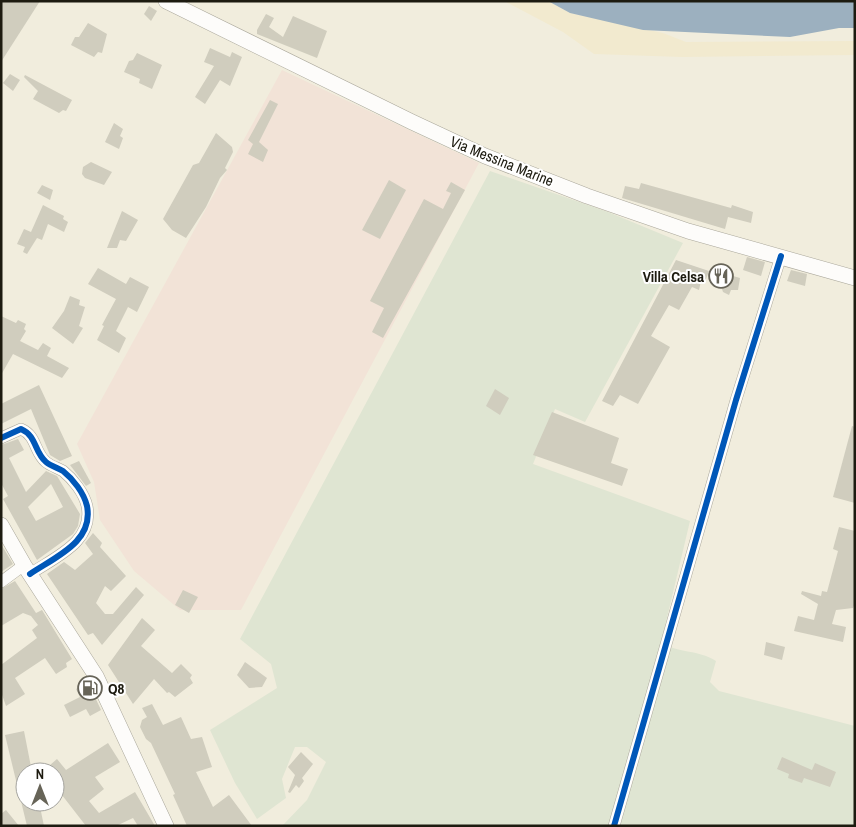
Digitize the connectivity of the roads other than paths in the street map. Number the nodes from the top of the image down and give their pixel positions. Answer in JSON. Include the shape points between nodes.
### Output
{"nodes":[{"id":1,"x":166,"y":1,"type":"edge"},
{"id":2,"x":781,"y":256,"type":"junction"},
{"id":3,"x":855,"y":278,"type":"edge"},
{"id":4,"x":1,"y":438,"type":"edge"},
{"id":5,"x":1,"y":525,"type":"edge"},
{"id":6,"x":27,"y":570,"type":"junction"},
{"id":7,"x":1,"y":582,"type":"edge"},
{"id":8,"x":166,"y":826,"type":"edge"},
{"id":9,"x":614,"y":826,"type":"edge"}],
"edges":[{"from":1,"to":2,"type":"main road","name":"Via Messina Marine","via":[[485,156],[688,231]]},
{"from":2,"to":3,"type":"main road","name":"Via Messina Marine"},
{"from":2,"to":9,"type":"street","via":[[736,400]]},
{"from":4,"to":6,"type":"street","via":[[22,429],[32,436],[46,462],[64,472],[85,496],[88,510],[84,534],[72,546]]},
{"from":5,"to":6,"type":"main road"},
{"from":6,"to":7,"type":"street"},
{"from":6,"to":8,"type":"main road","via":[[96,676]]}]}
